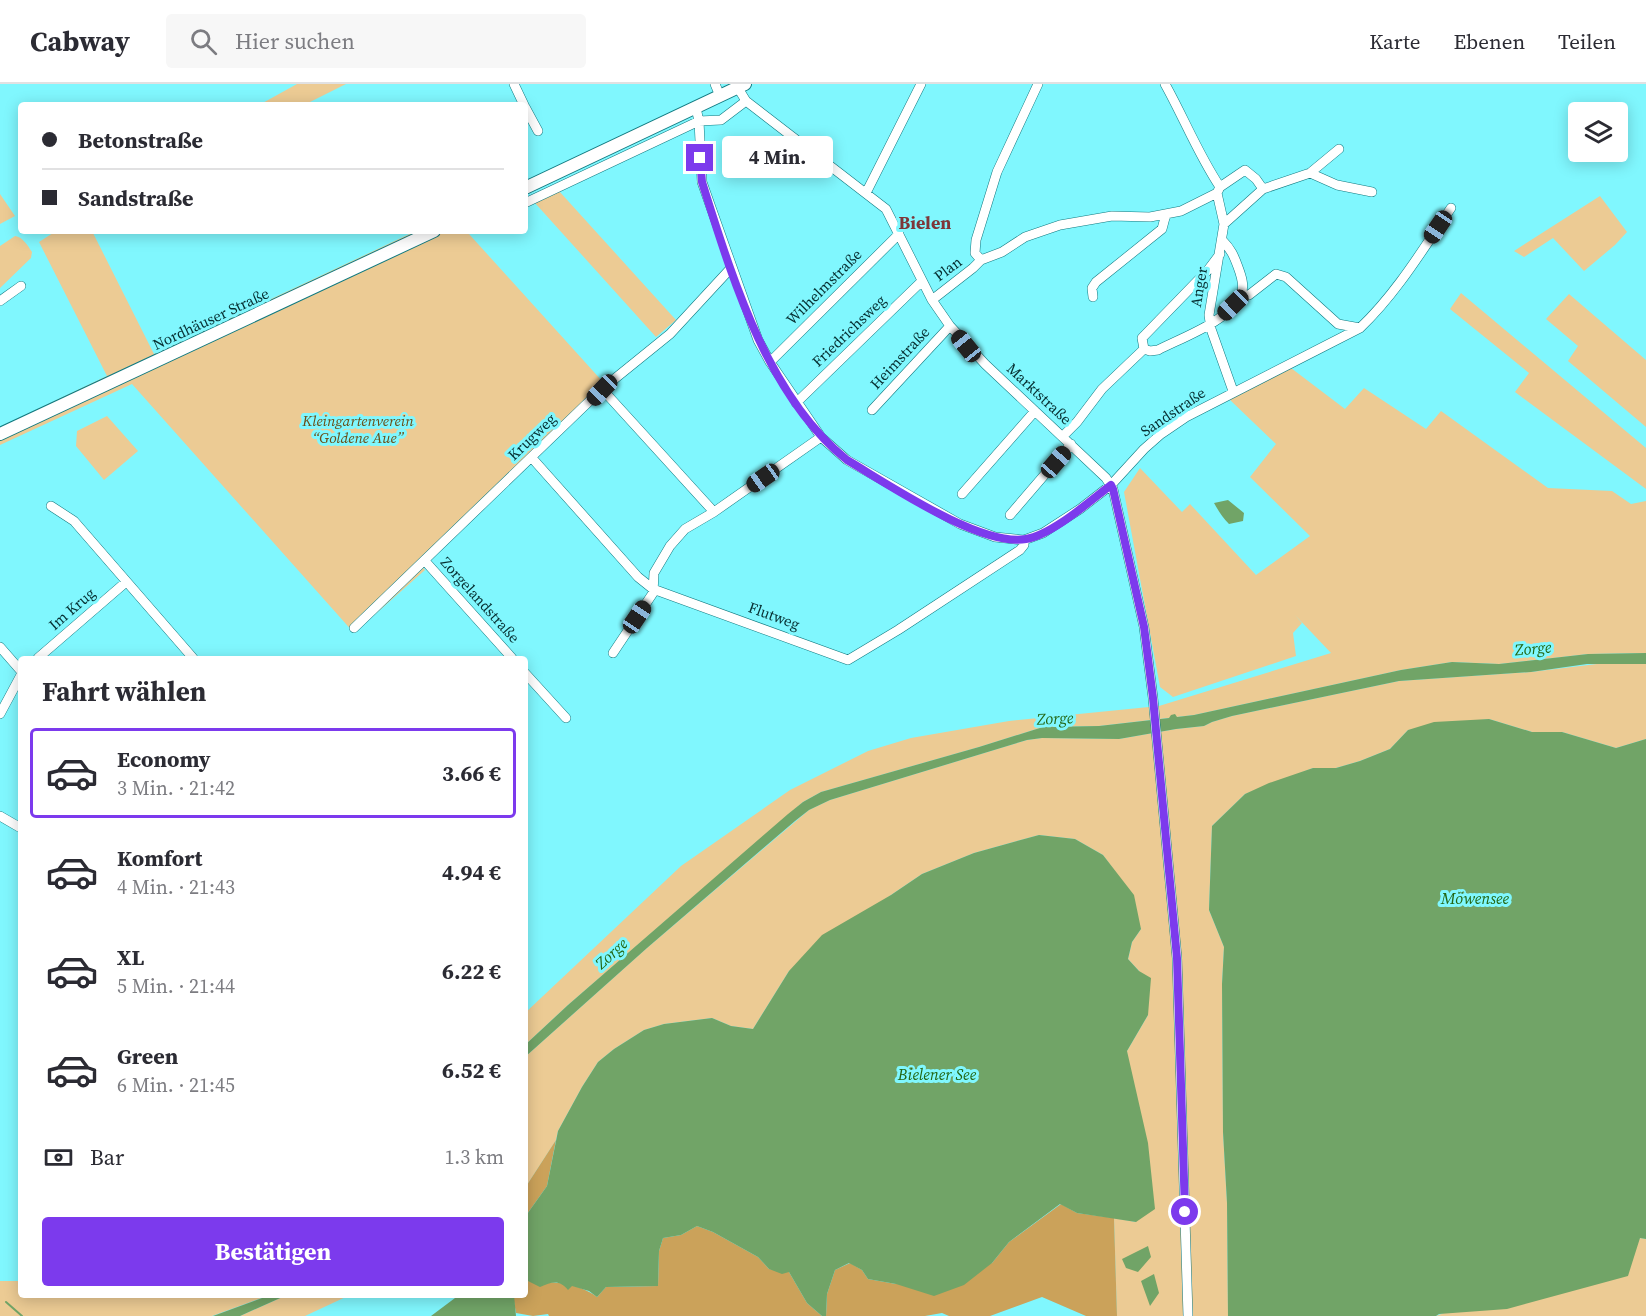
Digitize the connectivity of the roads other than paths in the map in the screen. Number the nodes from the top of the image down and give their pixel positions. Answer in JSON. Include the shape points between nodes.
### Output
{"nodes":[{"id":1,"x":514,"y":84,"type":"edge"},
{"id":2,"x":921,"y":84,"type":"edge"},
{"id":3,"x":1038,"y":84,"type":"edge"},
{"id":4,"x":1165,"y":84,"type":"edge"},
{"id":5,"x":742,"y":86,"type":"edge"},
{"id":6,"x":718,"y":90,"type":"edge"},
{"id":7,"x":746,"y":101,"type":"junction"},
{"id":8,"x":522,"y":102,"type":"edge"},
{"id":9,"x":696,"y":108,"type":"junction"},
{"id":10,"x":528,"y":113,"type":"edge"},
{"id":11,"x":699,"y":121,"type":"junction"},
{"id":12,"x":538,"y":131,"type":"dead end"},
{"id":13,"x":1339,"y":149,"type":"dead end"},
{"id":14,"x":1310,"y":173,"type":"junction"},
{"id":15,"x":528,"y":187,"type":"edge"},
{"id":16,"x":1263,"y":189,"type":"junction"},
{"id":17,"x":1218,"y":190,"type":"junction"},
{"id":18,"x":1372,"y":192,"type":"dead end"},
{"id":19,"x":866,"y":193,"type":"junction"},
{"id":20,"x":528,"y":202,"type":"edge"},
{"id":21,"x":1451,"y":208,"type":"dead end"},
{"id":22,"x":1166,"y":214,"type":"junction"},
{"id":23,"x":1224,"y":224,"type":"junction"},
{"id":24,"x":428,"y":234,"type":"edge"},
{"id":25,"x":899,"y":234,"type":"junction"},
{"id":26,"x":1222,"y":240,"type":"junction"},
{"id":27,"x":1220,"y":254,"type":"junction"},
{"id":28,"x":981,"y":260,"type":"junction"},
{"id":29,"x":731,"y":268,"type":"junction"},
{"id":30,"x":922,"y":281,"type":"junction"},
{"id":31,"x":21,"y":286,"type":"dead end"},
{"id":32,"x":1241,"y":295,"type":"junction"},
{"id":33,"x":1093,"y":297,"type":"dead end"},
{"id":34,"x":932,"y":300,"type":"junction"},
{"id":35,"x":0,"y":302,"type":"edge"},
{"id":36,"x":1210,"y":324,"type":"junction"},
{"id":37,"x":950,"y":326,"type":"junction"},
{"id":38,"x":1360,"y":328,"type":"junction"},
{"id":39,"x":1144,"y":349,"type":"junction"},
{"id":40,"x":770,"y":362,"type":"junction"},
{"id":41,"x":602,"y":390,"type":"junction"},
{"id":42,"x":1233,"y":392,"type":"junction"},
{"id":43,"x":796,"y":403,"type":"junction"},
{"id":44,"x":872,"y":410,"type":"dead end"},
{"id":45,"x":1035,"y":411,"type":"junction"},
{"id":46,"x":0,"y":434,"type":"edge"},
{"id":47,"x":1063,"y":436,"type":"junction"},
{"id":48,"x":821,"y":437,"type":"junction"},
{"id":49,"x":1071,"y":444,"type":"junction"},
{"id":50,"x":532,"y":458,"type":"junction"},
{"id":51,"x":1111,"y":485,"type":"junction"},
{"id":52,"x":962,"y":494,"type":"dead end"},
{"id":53,"x":51,"y":506,"type":"dead end"},
{"id":54,"x":714,"y":512,"type":"junction"},
{"id":55,"x":1010,"y":515,"type":"dead end"},
{"id":56,"x":1024,"y":540,"type":"junction"},
{"id":57,"x":424,"y":561,"type":"junction"},
{"id":58,"x":126,"y":582,"type":"junction"},
{"id":59,"x":653,"y":589,"type":"junction"},
{"id":60,"x":354,"y":628,"type":"dead end"},
{"id":61,"x":0,"y":647,"type":"edge"},
{"id":62,"x":613,"y":654,"type":"dead end"},
{"id":63,"x":40,"y":656,"type":"edge"},
{"id":64,"x":191,"y":656,"type":"edge"},
{"id":65,"x":510,"y":656,"type":"edge"},
{"id":66,"x":18,"y":669,"type":"edge"},
{"id":67,"x":528,"y":676,"type":"edge"},
{"id":68,"x":18,"y":679,"type":"edge"},
{"id":69,"x":0,"y":714,"type":"edge"},
{"id":70,"x":566,"y":718,"type":"dead end"},
{"id":71,"x":0,"y":816,"type":"edge"},
{"id":72,"x":18,"y":826,"type":"edge"},
{"id":73,"x":1188,"y":1316,"type":"edge"}],
"edges":[{"from":1,"to":8,"type":"street"},
{"from":2,"to":19,"type":"street"},
{"from":3,"to":28,"type":"street","via":[[997,172],[975,240],[975,254]]},
{"from":4,"to":17,"type":"street","name":"Anger"},
{"from":5,"to":6,"type":"main road"},
{"from":5,"to":7,"type":"street","name":"Marktstraße"},
{"from":6,"to":9,"type":"main road"},
{"from":7,"to":11,"type":"street","via":[[721,120]]},
{"from":7,"to":19,"type":"street","name":"Marktstraße"},
{"from":9,"to":11,"type":"street"},
{"from":9,"to":15,"type":"main road"},
{"from":10,"to":12,"type":"street"},
{"from":11,"to":20,"type":"street"},
{"from":11,"to":29,"type":"street","via":[[702,182]]},
{"from":13,"to":14,"type":"street"},
{"from":14,"to":16,"type":"street"},
{"from":14,"to":18,"type":"street","via":[[1337,185]]},
{"from":16,"to":17,"type":"street","name":"Plan","via":[[1245,171]]},
{"from":16,"to":23,"type":"street"},
{"from":17,"to":22,"type":"street","name":"Plan","via":[[1180,211]]},
{"from":17,"to":23,"type":"street","name":"Anger"},
{"from":19,"to":25,"type":"street","name":"Marktstraße","via":[[886,209]]},
{"from":21,"to":38,"type":"street","name":"Sandstraße","via":[[1412,265]]},
{"from":22,"to":28,"type":"street","name":"Plan","via":[[1112,216],[1060,225],[1025,237]]},
{"from":22,"to":33,"type":"street","via":[[1162,230],[1096,282]]},
{"from":23,"to":26,"type":"street","name":"Anger"},
{"from":24,"to":46,"type":"main road","name":"Nordhäuser Straße"},
{"from":25,"to":30,"type":"street","name":"Marktstraße"},
{"from":25,"to":40,"type":"street","name":"Wilhelmstraße"},
{"from":26,"to":27,"type":"street","name":"Anger"},
{"from":26,"to":32,"type":"street","via":[[1231,249],[1241,275]]},
{"from":27,"to":36,"type":"street","name":"Anger"},
{"from":27,"to":39,"type":"street","name":"Anger","via":[[1142,338]]},
{"from":28,"to":34,"type":"street","name":"Plan"},
{"from":29,"to":40,"type":"street"},
{"from":29,"to":41,"type":"street","name":"Krugweg","via":[[670,334]]},
{"from":30,"to":34,"type":"street","name":"Marktstraße"},
{"from":30,"to":43,"type":"street","name":"Friedrichsweg"},
{"from":31,"to":35,"type":"street"},
{"from":32,"to":36,"type":"street"},
{"from":32,"to":38,"type":"street","via":[[1249,295],[1276,274],[1286,277],[1338,324]]},
{"from":34,"to":37,"type":"street","name":"Marktstraße"},
{"from":36,"to":39,"type":"street","name":"Anger","via":[[1158,350]]},
{"from":36,"to":42,"type":"street"},
{"from":37,"to":44,"type":"street","name":"Heimstraße"},
{"from":37,"to":45,"type":"street","name":"Marktstraße"},
{"from":38,"to":42,"type":"street","name":"Sandstraße"},
{"from":39,"to":47,"type":"street","name":"Anger","via":[[1102,389]]},
{"from":40,"to":43,"type":"street"},
{"from":41,"to":50,"type":"street","name":"Krugweg"},
{"from":41,"to":54,"type":"street"},
{"from":42,"to":51,"type":"street","name":"Sandstraße","via":[[1161,434]]},
{"from":43,"to":48,"type":"street"},
{"from":45,"to":47,"type":"street","name":"Marktstraße"},
{"from":45,"to":52,"type":"street"},
{"from":47,"to":49,"type":"street","name":"Marktstraße"},
{"from":48,"to":54,"type":"street"},
{"from":48,"to":56,"type":"street","via":[[847,460],[960,524],[995,537]]},
{"from":49,"to":51,"type":"street","name":"Marktstraße"},
{"from":49,"to":55,"type":"street"},
{"from":50,"to":57,"type":"street","name":"Krugweg"},
{"from":50,"to":59,"type":"street","name":"Flutweg"},
{"from":51,"to":56,"type":"street","name":"Sandstraße","via":[[1043,533]]},
{"from":51,"to":73,"type":"street","via":[[1144,627],[1154,707],[1177,958]]},
{"from":53,"to":58,"type":"street","via":[[74,521]]},
{"from":54,"to":59,"type":"street","via":[[686,529],[670,546],[654,573]]},
{"from":56,"to":59,"type":"street","name":"Flutweg","via":[[1020,550],[848,660]]},
{"from":57,"to":60,"type":"street","name":"Krugweg"},
{"from":57,"to":65,"type":"street","name":"Zorgelandstraße"},
{"from":58,"to":63,"type":"street","name":"Im Krug"},
{"from":58,"to":64,"type":"street"},
{"from":59,"to":62,"type":"street"},
{"from":61,"to":66,"type":"street"},
{"from":67,"to":70,"type":"street"},
{"from":68,"to":69,"type":"street"},
{"from":71,"to":72,"type":"street"}]}
